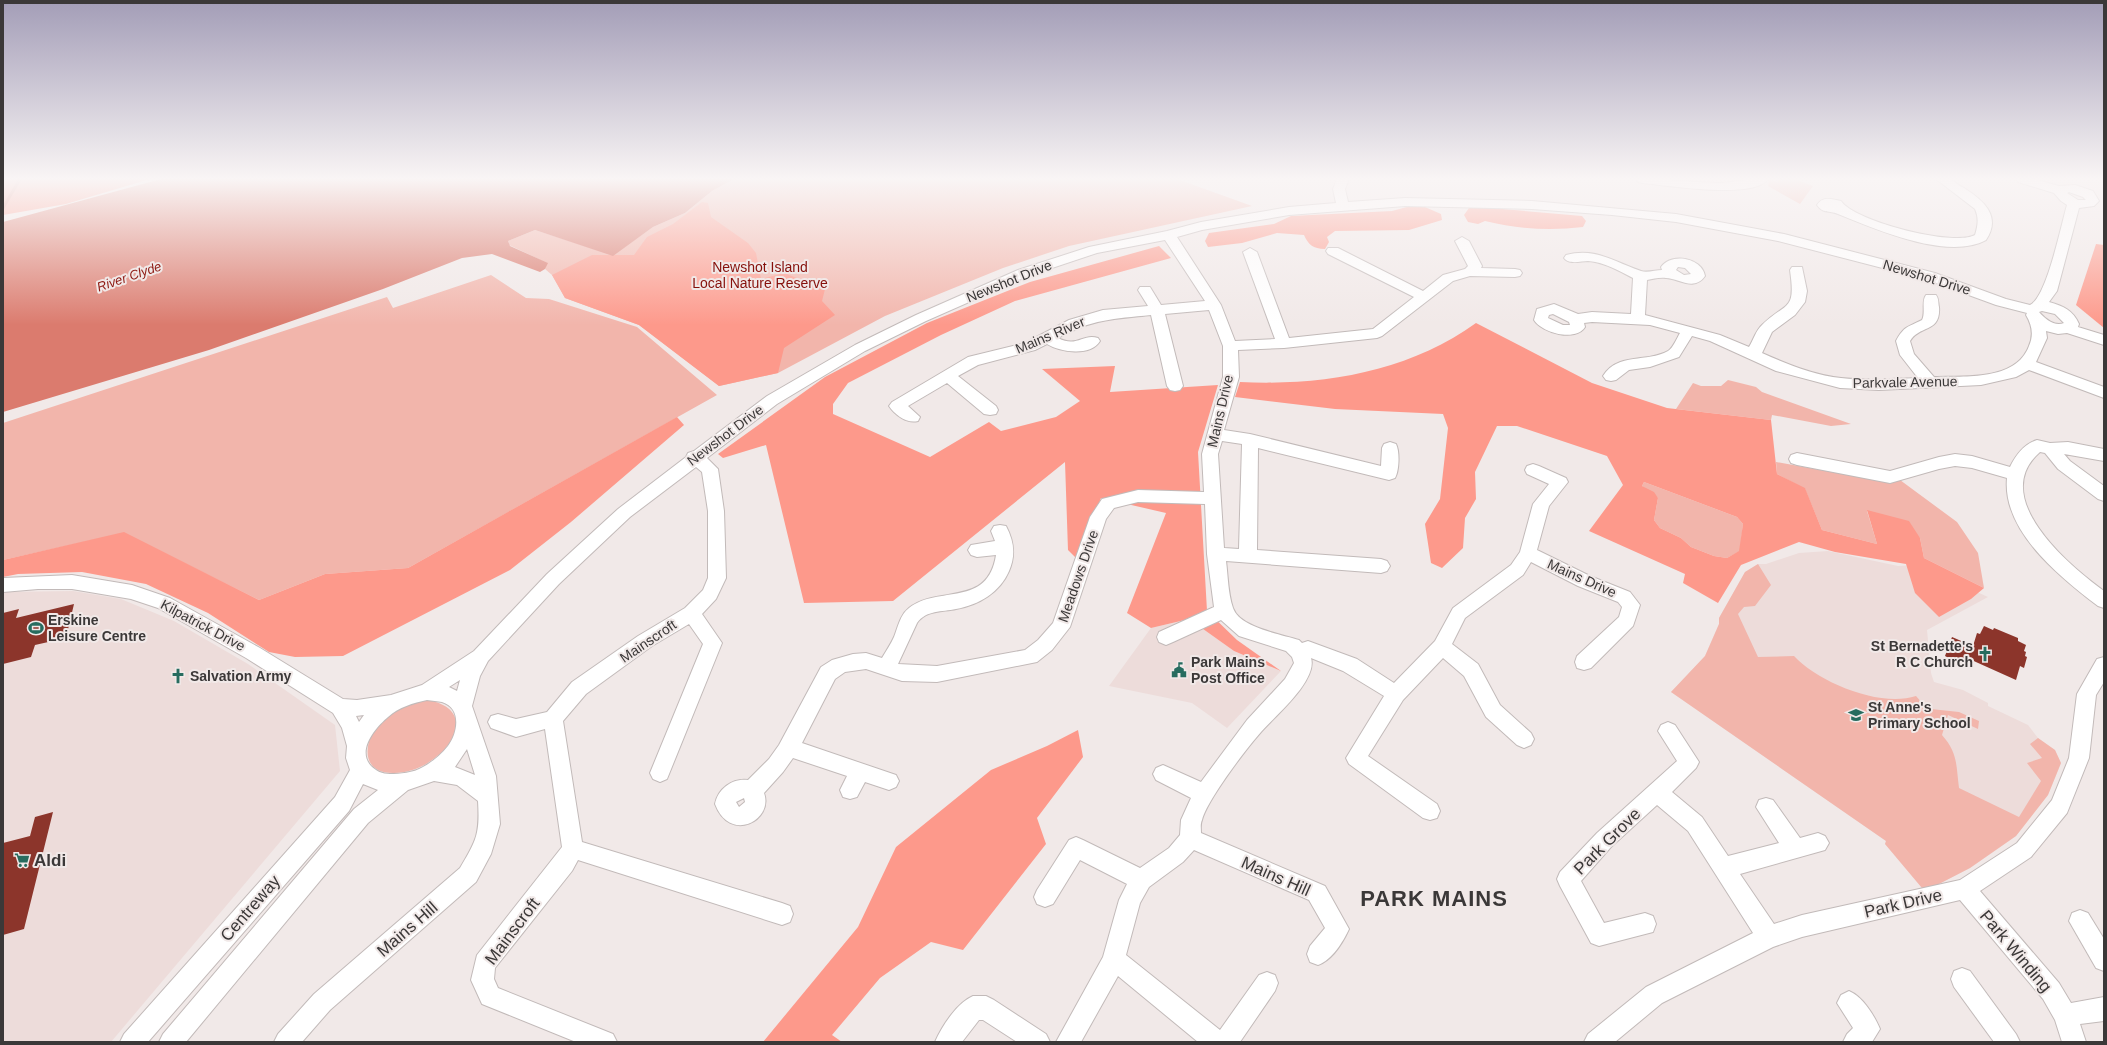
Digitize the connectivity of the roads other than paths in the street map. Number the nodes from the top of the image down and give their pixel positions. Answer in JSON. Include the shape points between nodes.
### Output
{"nodes":[{"id":1,"x":1195,"y":228,"type":"edge"},
{"id":2,"x":1729,"y":228,"type":"edge"},
{"id":3,"x":1891,"y":228,"type":"edge"},
{"id":4,"x":1984,"y":228,"type":"edge"},
{"id":5,"x":2067,"y":228,"type":"edge"},
{"id":6,"x":1169,"y":235,"type":"junction"},
{"id":7,"x":1462,"y":241,"type":"dead end"},
{"id":8,"x":1333,"y":251,"type":"dead end"},
{"id":9,"x":1250,"y":252,"type":"dead end"},
{"id":10,"x":1571,"y":258,"type":"dead end"},
{"id":11,"x":1797,"y":270,"type":"dead end"},
{"id":12,"x":1470,"y":272,"type":"junction"},
{"id":13,"x":1515,"y":273,"type":"dead end"},
{"id":14,"x":1671,"y":273,"type":"dead end"},
{"id":15,"x":1640,"y":276,"type":"junction"},
{"id":16,"x":1145,"y":290,"type":"dead end"},
{"id":17,"x":2050,"y":291,"type":"junction"},
{"id":18,"x":1424,"y":297,"type":"junction"},
{"id":19,"x":1931,"y":298,"type":"dead end"},
{"id":20,"x":1214,"y":305,"type":"junction"},
{"id":21,"x":2053,"y":308,"type":"junction"},
{"id":22,"x":1157,"y":310,"type":"junction"},
{"id":23,"x":2036,"y":314,"type":"junction"},
{"id":24,"x":1576,"y":319,"type":"dead end"},
{"id":25,"x":1638,"y":319,"type":"junction"},
{"id":26,"x":2067,"y":327,"type":"junction"},
{"id":27,"x":1689,"y":330,"type":"junction"},
{"id":28,"x":1047,"y":338,"type":"junction"},
{"id":29,"x":2040,"y":338,"type":"junction"},
{"id":30,"x":2099,"y":338,"type":"edge"},
{"id":31,"x":1093,"y":341,"type":"dead end"},
{"id":32,"x":1284,"y":343,"type":"junction"},
{"id":33,"x":1230,"y":346,"type":"junction"},
{"id":34,"x":1753,"y":355,"type":"junction"},
{"id":35,"x":2026,"y":364,"type":"junction"},
{"id":36,"x":948,"y":376,"type":"junction"},
{"id":37,"x":1611,"y":376,"type":"dead end"},
{"id":38,"x":1930,"y":382,"type":"junction"},
{"id":39,"x":1175,"y":386,"type":"dead end"},
{"id":40,"x":2104,"y":393,"type":"edge"},
{"id":41,"x":990,"y":410,"type":"dead end"},
{"id":42,"x":912,"y":417,"type":"dead end"},
{"id":43,"x":1215,"y":434,"type":"junction"},
{"id":44,"x":1250,"y":440,"type":"junction"},
{"id":45,"x":1390,"y":448,"type":"dead end"},
{"id":46,"x":2050,"y":449,"type":"junction"},
{"id":47,"x":2104,"y":454,"type":"edge"},
{"id":48,"x":694,"y":457,"type":"junction"},
{"id":49,"x":1797,"y":459,"type":"dead end"},
{"id":50,"x":1533,"y":470,"type":"dead end"},
{"id":51,"x":2015,"y":474,"type":"junction"},
{"id":52,"x":2104,"y":495,"type":"edge"},
{"id":53,"x":1211,"y":498,"type":"junction"},
{"id":54,"x":977,"y":550,"type":"dead end"},
{"id":55,"x":1528,"y":553,"type":"junction"},
{"id":56,"x":1216,"y":554,"type":"junction"},
{"id":57,"x":1248,"y":556,"type":"junction"},
{"id":58,"x":1381,"y":566,"type":"dead end"},
{"id":59,"x":3,"y":585,"type":"edge"},
{"id":60,"x":2104,"y":601,"type":"edge"},
{"id":61,"x":1224,"y":611,"type":"junction"},
{"id":62,"x":691,"y":613,"type":"junction"},
{"id":63,"x":1166,"y":637,"type":"dead end"},
{"id":64,"x":1442,"y":646,"type":"junction"},
{"id":65,"x":1296,"y":649,"type":"junction"},
{"id":66,"x":481,"y":656,"type":"junction"},
{"id":67,"x":1584,"y":662,"type":"dead end"},
{"id":68,"x":2104,"y":665,"type":"edge"},
{"id":69,"x":886,"y":667,"type":"junction"},
{"id":70,"x":427,"y":692,"type":"junction"},
{"id":71,"x":1396,"y":694,"type":"junction"},
{"id":72,"x":392,"y":703,"type":"junction"},
{"id":73,"x":340,"y":707,"type":"junction"},
{"id":74,"x":465,"y":712,"type":"junction"},
{"id":75,"x":554,"y":719,"type":"junction"},
{"id":76,"x":498,"y":722,"type":"dead end"},
{"id":77,"x":1668,"y":731,"type":"dead end"},
{"id":78,"x":1524,"y":739,"type":"dead end"},
{"id":79,"x":356,"y":745,"type":"junction"},
{"id":80,"x":790,"y":748,"type":"junction"},
{"id":81,"x":360,"y":770,"type":"junction"},
{"id":82,"x":860,"y":771,"type":"junction"},
{"id":83,"x":432,"y":772,"type":"junction"},
{"id":84,"x":660,"y":773,"type":"dead end"},
{"id":85,"x":1163,"y":774,"type":"dead end"},
{"id":86,"x":889,"y":781,"type":"dead end"},
{"id":87,"x":402,"y":783,"type":"junction"},
{"id":88,"x":850,"y":790,"type":"dead end"},
{"id":89,"x":751,"y":791,"type":"dead end"},
{"id":90,"x":1657,"y":792,"type":"junction"},
{"id":91,"x":1204,"y":794,"type":"junction"},
{"id":92,"x":487,"y":796,"type":"junction"},
{"id":93,"x":1766,"y":807,"type":"dead end"},
{"id":94,"x":1430,"y":811,"type":"dead end"},
{"id":95,"x":1190,"y":838,"type":"junction"},
{"id":96,"x":1818,"y":843,"type":"dead end"},
{"id":97,"x":573,"y":848,"type":"junction"},
{"id":98,"x":1796,"y":849,"type":"junction"},
{"id":99,"x":1723,"y":868,"type":"junction"},
{"id":100,"x":1141,"y":880,"type":"junction"},
{"id":101,"x":1964,"y":889,"type":"junction"},
{"id":102,"x":1045,"y":897,"type":"dead end"},
{"id":103,"x":782,"y":914,"type":"dead end"},
{"id":104,"x":2080,"y":922,"type":"dead end"},
{"id":105,"x":1645,"y":924,"type":"dead end"},
{"id":106,"x":1769,"y":937,"type":"junction"},
{"id":107,"x":1318,"y":954,"type":"dead end"},
{"id":108,"x":1114,"y":959,"type":"junction"},
{"id":109,"x":2104,"y":960,"type":"edge"},
{"id":110,"x":1962,"y":979,"type":"dead end"},
{"id":111,"x":1267,"y":983,"type":"dead end"},
{"id":112,"x":1849,"y":1003,"type":"dead end"},
{"id":113,"x":2104,"y":1009,"type":"edge"},
{"id":114,"x":2066,"y":1016,"type":"junction"},
{"id":115,"x":132,"y":1042,"type":"edge"},
{"id":116,"x":171,"y":1042,"type":"edge"},
{"id":117,"x":286,"y":1042,"type":"edge"},
{"id":118,"x":604,"y":1042,"type":"edge"},
{"id":119,"x":947,"y":1042,"type":"edge"},
{"id":120,"x":1038,"y":1042,"type":"edge"},
{"id":121,"x":1068,"y":1042,"type":"edge"},
{"id":122,"x":1217,"y":1042,"type":"edge"},
{"id":123,"x":1226,"y":1042,"type":"edge"},
{"id":124,"x":1596,"y":1042,"type":"edge"},
{"id":125,"x":1855,"y":1042,"type":"edge"},
{"id":126,"x":2008,"y":1042,"type":"edge"},
{"id":127,"x":2074,"y":1042,"type":"edge"}],
"edges":[{"from":1,"to":6,"type":"street","name":"Newshot Drive"},
{"from":2,"to":23,"type":"street","name":"Newshot Drive","via":[[1779,237],[1930,276]]},
{"from":3,"to":4,"type":"street","via":[[1942,242],[1965,243],[1981,237]]},
{"from":5,"to":17,"type":"street"},
{"from":6,"to":20,"type":"street","name":"Mains Drive"},
{"from":6,"to":48,"type":"street","name":"Newshot Drive","via":[[1094,250],[1023,273],[921,318],[808,377],[762,406]]},
{"from":7,"to":12,"type":"street","via":[[1475,266]]},
{"from":8,"to":18,"type":"street"},
{"from":9,"to":32,"type":"street"},
{"from":10,"to":15,"type":"street","via":[[1583,255],[1600,258]]},
{"from":11,"to":34,"type":"street","via":[[1800,291],[1798,302],[1790,312],[1766,329]]},
{"from":12,"to":13,"type":"street"},
{"from":12,"to":18,"type":"street","via":[[1448,278]]},
{"from":14,"to":15,"type":"street"},
{"from":15,"to":25,"type":"street"},
{"from":16,"to":22,"type":"street"},
{"from":17,"to":21,"type":"street"},
{"from":17,"to":23,"type":"street"},
{"from":18,"to":32,"type":"street","via":[[1377,333]]},
{"from":19,"to":38,"type":"street","via":[[1931,320],[1908,332],[1904,336],[1903,345],[1907,355]]},
{"from":20,"to":22,"type":"street","name":"Mains River"},
{"from":20,"to":33,"type":"street","name":"Mains Drive"},
{"from":21,"to":23,"type":"street"},
{"from":21,"to":26,"type":"street","via":[[2068,316]]},
{"from":22,"to":28,"type":"street","name":"Mains River","via":[[1103,314],[1074,323]]},
{"from":22,"to":39,"type":"street"},
{"from":23,"to":26,"type":"street","via":[[2046,325]]},
{"from":23,"to":29,"type":"street","name":"Parkvale Avenue"},
{"from":24,"to":25,"type":"street","name":"Parkvale Avenue"},
{"from":25,"to":27,"type":"street","name":"Parkvale Avenue"},
{"from":26,"to":29,"type":"street"},
{"from":26,"to":30,"type":"street"},
{"from":27,"to":34,"type":"street","name":"Parkvale Avenue","via":[[1715,338]]},
{"from":27,"to":37,"type":"street","via":[[1674,354],[1650,362],[1626,365]]},
{"from":28,"to":31,"type":"street","via":[[1059,346],[1071,348]]},
{"from":28,"to":36,"type":"street","name":"Mains River","via":[[1030,347],[973,361]]},
{"from":29,"to":35,"type":"street","name":"Parkvale Avenue","via":[[2033,356]]},
{"from":32,"to":33,"type":"street"},
{"from":33,"to":43,"type":"street","name":"Mains Drive","via":[[1231,377]]},
{"from":34,"to":38,"type":"street","name":"Parkvale Avenue","via":[[1795,372],[1840,383],[1879,385]]},
{"from":35,"to":38,"type":"street","name":"Parkvale Avenue","via":[[2011,373],[1992,378]]},
{"from":35,"to":40,"type":"street"},
{"from":36,"to":41,"type":"street"},
{"from":36,"to":42,"type":"street","name":"Mains River","via":[[897,406]]},
{"from":43,"to":44,"type":"street"},
{"from":43,"to":53,"type":"street","name":"Mains Drive","via":[[1210,454]]},
{"from":44,"to":45,"type":"street","via":[[1389,474]]},
{"from":44,"to":57,"type":"street"},
{"from":46,"to":47,"type":"street","via":[[2068,448]]},
{"from":46,"to":51,"type":"street","via":[[2037,446],[2026,453],[2019,462]]},
{"from":46,"to":52,"type":"street","via":[[2064,465]]},
{"from":48,"to":62,"type":"street","name":"Mainscroft","via":[[710,469],[716,511],[717,578],[706,598]]},
{"from":48,"to":66,"type":"street","name":"Newshot Drive","via":[[597,536],[553,578]]},
{"from":49,"to":51,"type":"street","via":[[1890,478],[1947,461],[1960,460]]},
{"from":50,"to":55,"type":"street","via":[[1560,482],[1541,504]]},
{"from":51,"to":60,"type":"street","via":[[2014,486],[2018,504],[2030,531],[2055,561]]},
{"from":53,"to":56,"type":"street","name":"Mains Drive"},
{"from":53,"to":69,"type":"street","name":"Meadows Drive","via":[[1138,496],[1108,502],[1098,517],[1061,627],[1030,657],[937,674],[902,672]]},
{"from":54,"to":69,"type":"street","via":[[1002,539],[1004,565],[994,582],[982,592],[965,600],[928,607],[915,613],[908,621],[903,637]]},
{"from":55,"to":64,"type":"street","via":[[1517,570],[1459,613]]},
{"from":55,"to":67,"type":"street","name":"Mains Drive","via":[[1584,581],[1624,597],[1631,605],[1626,621]]},
{"from":56,"to":57,"type":"street"},
{"from":56,"to":61,"type":"street","name":"Mains Drive"},
{"from":57,"to":58,"type":"street"},
{"from":59,"to":73,"type":"street","name":"Kilpatrick Drive","via":[[72,582],[118,589],[164,603],[253,653]]},
{"from":61,"to":63,"type":"street"},
{"from":61,"to":65,"type":"street","via":[[1245,631]]},
{"from":62,"to":75,"type":"street","name":"Mainscroft","via":[[645,641],[579,688]]},
{"from":62,"to":84,"type":"street","name":"Mainscroft","via":[[713,643]]},
{"from":64,"to":71,"type":"street"},
{"from":64,"to":78,"type":"street","via":[[1471,670],[1493,711]]},
{"from":65,"to":71,"type":"street","via":[[1308,649],[1350,664]]},
{"from":65,"to":91,"type":"street","via":[[1303,663],[1302,671],[1254,726]]},
{"from":66,"to":70,"type":"street","name":"Newshot Drive"},
{"from":66,"to":74,"type":"street","name":"Newshot Drive","via":[[471,675]]},
{"from":68,"to":101,"type":"street","name":"Park Drive","via":[[2086,694],[2079,758],[2060,806],[2024,850]]},
{"from":69,"to":80,"type":"street","name":"Meadows Drive","via":[[866,661],[853,662],[828,673]]},
{"from":70,"to":72,"type":"street"},
{"from":70,"to":74,"type":"street","via":[[450,696]]},
{"from":71,"to":94,"type":"street","via":[[1356,758]]},
{"from":72,"to":73,"type":"street","name":"Kilpatrick Drive","via":[[364,708]]},
{"from":72,"to":79,"type":"street","via":[[370,722]]},
{"from":73,"to":79,"type":"street","name":"Kilpatrick Drive","via":[[351,726]]},
{"from":74,"to":83,"type":"street","via":[[466,729],[462,741],[454,753]]},
{"from":74,"to":92,"type":"street","name":"Mains Hill","via":[[486,776]]},
{"from":75,"to":76,"type":"street","via":[[516,728]]},
{"from":75,"to":97,"type":"street"},
{"from":77,"to":90,"type":"street","name":"Park Grove","via":[[1689,762]]},
{"from":79,"to":81,"type":"street"},
{"from":80,"to":82,"type":"street"},
{"from":80,"to":89,"type":"street","name":"Meadows Drive","via":[[772,772]]},
{"from":81,"to":87,"type":"street","via":[[370,778],[382,782]]},
{"from":81,"to":115,"type":"street","name":"Centreway","via":[[342,804]]},
{"from":82,"to":86,"type":"street"},
{"from":82,"to":88,"type":"street"},
{"from":83,"to":87,"type":"street"},
{"from":83,"to":92,"type":"street","via":[[458,775],[467,779]]},
{"from":85,"to":91,"type":"street"},
{"from":87,"to":116,"type":"street","name":"Centreway","via":[[361,816]]},
{"from":90,"to":99,"type":"street","via":[[1694,824]]},
{"from":90,"to":105,"type":"street","name":"Park Grove","via":[[1604,840],[1568,878],[1599,935]]},
{"from":91,"to":95,"type":"street","via":[[1191,820]]},
{"from":92,"to":117,"type":"street","name":"Mains Hill","via":[[490,824],[484,847],[468,875],[322,1002]]},
{"from":93,"to":98,"type":"street"},
{"from":95,"to":100,"type":"street","via":[[1176,855]]},
{"from":95,"to":107,"type":"street","name":"Mains Hill","via":[[1317,894],[1338,929]]},
{"from":96,"to":98,"type":"street"},
{"from":97,"to":103,"type":"street"},
{"from":97,"to":118,"type":"street","name":"Mainscroft","via":[[564,864],[485,963],[482,980],[490,996]]},
{"from":98,"to":99,"type":"street"},
{"from":99,"to":106,"type":"street"},
{"from":100,"to":102,"type":"street","via":[[1076,847]]},
{"from":100,"to":108,"type":"street","via":[[1130,900]]},
{"from":101,"to":106,"type":"street","name":"Park Drive","via":[[1802,926]]},
{"from":101,"to":114,"type":"street","name":"Park Winding","via":[[2051,991]]},
{"from":104,"to":109,"type":"street"},
{"from":106,"to":124,"type":"street","name":"Park Drive","via":[[1654,995]]},
{"from":108,"to":121,"type":"street"},
{"from":108,"to":122,"type":"street"},
{"from":110,"to":126,"type":"street"},
{"from":111,"to":123,"type":"street"},
{"from":112,"to":125,"type":"street","via":[[1868,1029]]},
{"from":113,"to":114,"type":"street"},
{"from":114,"to":127,"type":"street","name":"Park Winding"},
{"from":119,"to":120,"type":"street","via":[[973,1008],[986,1008]]}]}
